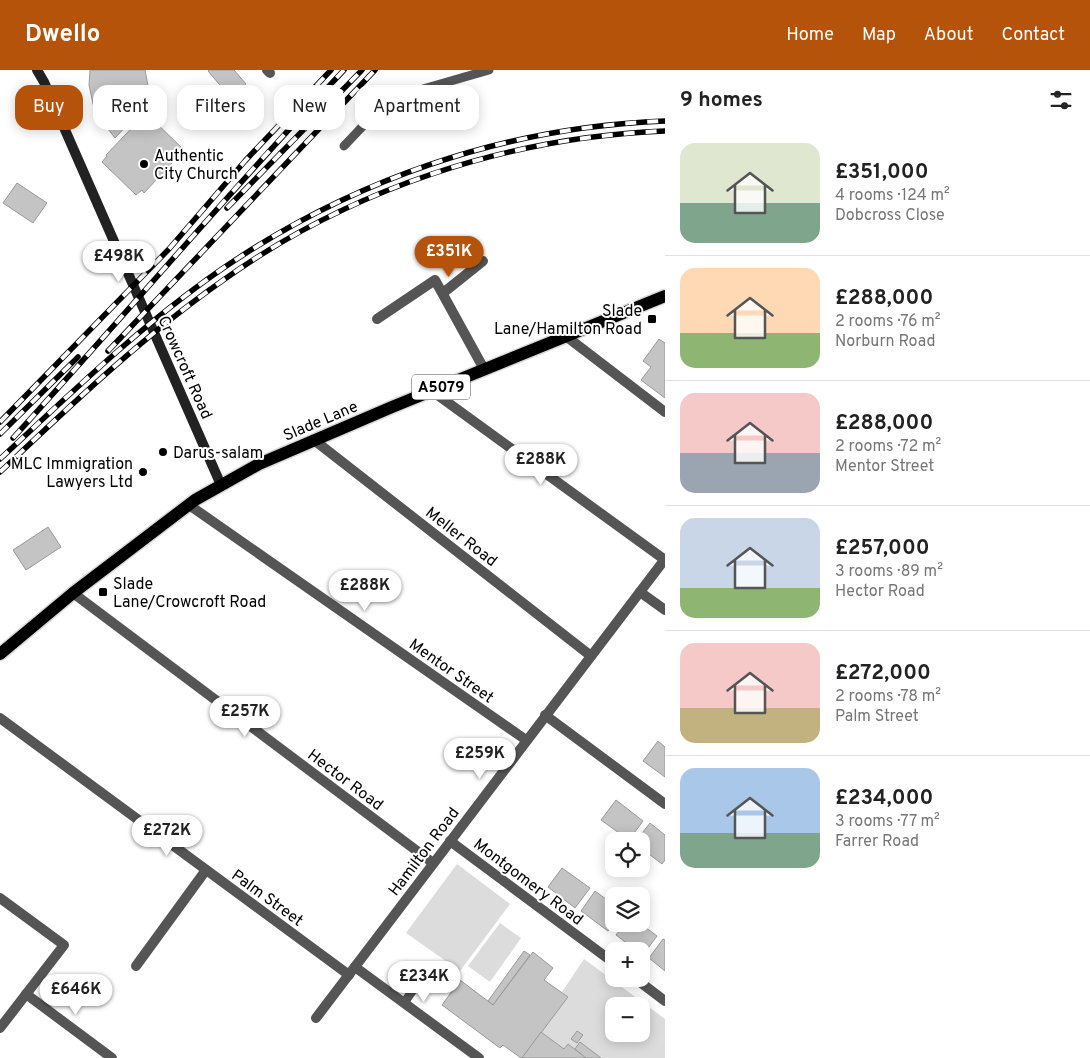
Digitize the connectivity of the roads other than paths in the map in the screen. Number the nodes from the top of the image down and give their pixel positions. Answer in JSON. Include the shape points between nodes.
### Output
{"nodes":[{"id":1,"x":37,"y":70,"type":"edge"},
{"id":2,"x":489,"y":70,"type":"edge"},
{"id":3,"x":344,"y":146,"type":"dead end"},
{"id":4,"x":483,"y":261,"type":"dead end"},
{"id":5,"x":443,"y":294,"type":"junction"},
{"id":6,"x":665,"y":296,"type":"edge"},
{"id":7,"x":376,"y":319,"type":"dead end"},
{"id":8,"x":567,"y":337,"type":"junction"},
{"id":9,"x":484,"y":370,"type":"junction"},
{"id":10,"x":432,"y":391,"type":"junction"},
{"id":11,"x":665,"y":412,"type":"edge"},
{"id":12,"x":314,"y":440,"type":"junction"},
{"id":13,"x":221,"y":486,"type":"junction"},
{"id":14,"x":189,"y":506,"type":"junction"},
{"id":15,"x":665,"y":559,"type":"edge"},
{"id":16,"x":640,"y":592,"type":"junction"},
{"id":17,"x":73,"y":593,"type":"junction"},
{"id":18,"x":665,"y":610,"type":"edge"},
{"id":19,"x":0,"y":654,"type":"edge"},
{"id":20,"x":591,"y":656,"type":"junction"},
{"id":21,"x":545,"y":715,"type":"junction"},
{"id":22,"x":0,"y":718,"type":"edge"},
{"id":23,"x":526,"y":740,"type":"junction"},
{"id":24,"x":665,"y":804,"type":"edge"},
{"id":25,"x":450,"y":841,"type":"junction"},
{"id":26,"x":433,"y":862,"type":"junction"},
{"id":27,"x":206,"y":870,"type":"junction"},
{"id":28,"x":0,"y":898,"type":"edge"},
{"id":29,"x":605,"y":955,"type":"edge"},
{"id":30,"x":136,"y":966,"type":"dead end"},
{"id":31,"x":352,"y":971,"type":"junction"},
{"id":32,"x":426,"y":972,"type":"dead end"},
{"id":33,"x":647,"y":987,"type":"edge"},
{"id":34,"x":26,"y":994,"type":"junction"},
{"id":35,"x":665,"y":1000,"type":"edge"},
{"id":36,"x":404,"y":1003,"type":"junction"},
{"id":37,"x":316,"y":1018,"type":"dead end"},
{"id":38,"x":0,"y":1028,"type":"edge"},
{"id":39,"x":112,"y":1058,"type":"edge"},
{"id":40,"x":479,"y":1058,"type":"edge"}],
"edges":[{"from":1,"to":13,"type":"street","name":"Crowcroft Road"},
{"from":2,"to":3,"type":"lane","via":[[423,89],[379,109]]},
{"from":4,"to":5,"type":"street"},
{"from":5,"to":7,"type":"street","via":[[435,280]]},
{"from":5,"to":9,"type":"street"},
{"from":6,"to":8,"type":"main road","name":"Slade Lane","number":"A5079"},
{"from":8,"to":9,"type":"main road","name":"Slade Lane","number":"A5079"},
{"from":8,"to":11,"type":"street"},
{"from":9,"to":10,"type":"main road","name":"Slade Lane","number":"A5079"},
{"from":10,"to":12,"type":"main road","name":"Slade Lane","number":"A5079"},
{"from":10,"to":15,"type":"street"},
{"from":12,"to":13,"type":"main road","name":"Slade Lane","number":"A5079","via":[[259,464]]},
{"from":12,"to":20,"type":"street","name":"Meller Road"},
{"from":13,"to":14,"type":"main road","name":"Slade Lane","number":"A5079"},
{"from":14,"to":17,"type":"main road","name":"Slade Lane","number":"A5079"},
{"from":14,"to":23,"type":"street","name":"Mentor Street"},
{"from":15,"to":16,"type":"street","name":"Hamilton Road"},
{"from":16,"to":18,"type":"street"},
{"from":16,"to":20,"type":"street","name":"Hamilton Road"},
{"from":17,"to":19,"type":"main road","name":"Slade Lane","number":"A5079"},
{"from":17,"to":26,"type":"street","name":"Hector Road"},
{"from":20,"to":21,"type":"street","name":"Hamilton Road"},
{"from":21,"to":23,"type":"street","name":"Hamilton Road"},
{"from":21,"to":24,"type":"street"},
{"from":22,"to":27,"type":"street","name":"Palm Street"},
{"from":23,"to":25,"type":"street","name":"Hamilton Road"},
{"from":25,"to":26,"type":"street","name":"Hamilton Road"},
{"from":25,"to":29,"type":"street","name":"Montgomery Road"},
{"from":26,"to":31,"type":"street","name":"Hamilton Road"},
{"from":27,"to":30,"type":"street"},
{"from":27,"to":31,"type":"street","name":"Palm Street"},
{"from":28,"to":34,"type":"street","via":[[64,945]]},
{"from":31,"to":36,"type":"street","name":"Palm Street"},
{"from":31,"to":37,"type":"street","name":"Hamilton Road"},
{"from":32,"to":36,"type":"lane"},
{"from":33,"to":35,"type":"street"},
{"from":34,"to":38,"type":"street"},
{"from":34,"to":39,"type":"street"},
{"from":36,"to":40,"type":"street","name":"Palm Street"}]}
